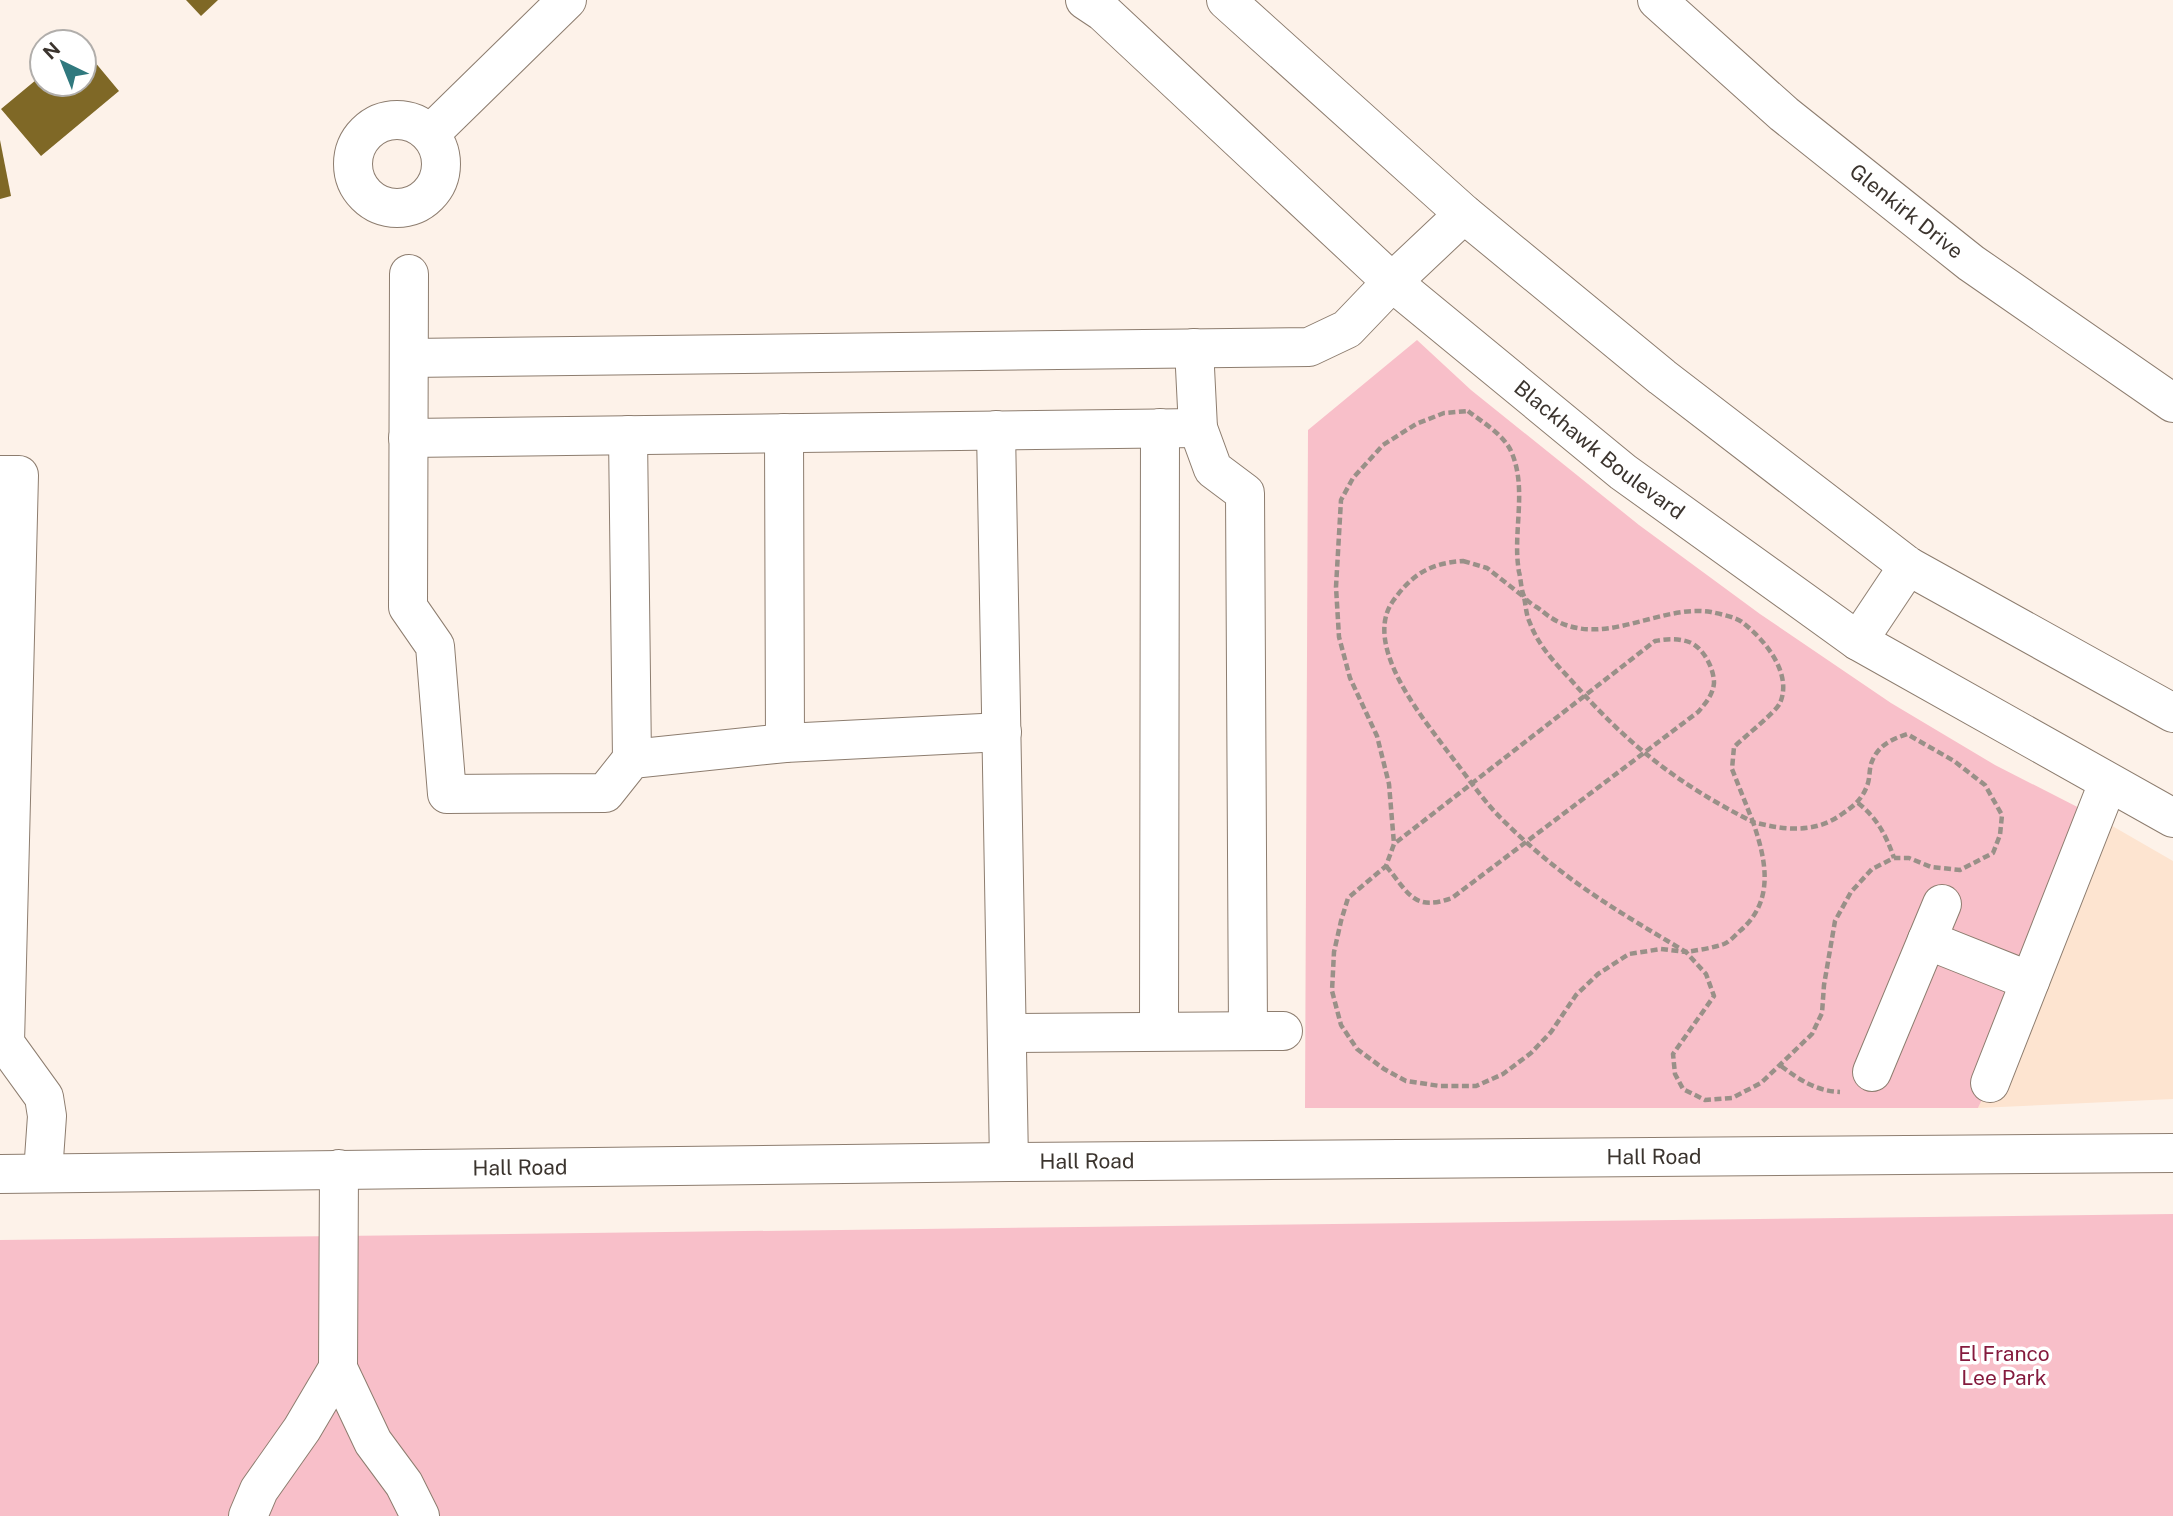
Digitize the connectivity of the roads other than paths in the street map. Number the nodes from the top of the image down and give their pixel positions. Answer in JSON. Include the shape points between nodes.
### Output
{"nodes":[{"id":1,"x":567,"y":0,"type":"edge"},
{"id":2,"x":1085,"y":0,"type":"edge"},
{"id":3,"x":1226,"y":0,"type":"edge"},
{"id":4,"x":1657,"y":0,"type":"edge"},
{"id":5,"x":430,"y":134,"type":"dead end"},
{"id":6,"x":1464,"y":215,"type":"junction"},
{"id":7,"x":409,"y":274,"type":"dead end"},
{"id":8,"x":1392,"y":282,"type":"junction"},
{"id":9,"x":1194,"y":348,"type":"junction"},
{"id":10,"x":409,"y":358,"type":"junction"},
{"id":11,"x":2173,"y":403,"type":"edge"},
{"id":12,"x":1160,"y":428,"type":"junction"},
{"id":13,"x":1198,"y":428,"type":"junction"},
{"id":14,"x":996,"y":430,"type":"junction"},
{"id":15,"x":784,"y":433,"type":"junction"},
{"id":16,"x":628,"y":435,"type":"junction"},
{"id":17,"x":408,"y":438,"type":"junction"},
{"id":18,"x":0,"y":475,"type":"edge"},
{"id":19,"x":1908,"y":566,"type":"junction"},
{"id":20,"x":1858,"y":641,"type":"junction"},
{"id":21,"x":2173,"y":713,"type":"edge"},
{"id":22,"x":1002,"y":732,"type":"junction"},
{"id":23,"x":785,"y":743,"type":"junction"},
{"id":24,"x":632,"y":759,"type":"junction"},
{"id":25,"x":6,"y":760,"type":"edge"},
{"id":26,"x":2108,"y":783,"type":"junction"},
{"id":27,"x":2173,"y":818,"type":"edge"},
{"id":28,"x":1942,"y":904,"type":"dead end"},
{"id":29,"x":1927,"y":940,"type":"junction"},
{"id":30,"x":2030,"y":981,"type":"junction"},
{"id":31,"x":1159,"y":1031,"type":"junction"},
{"id":32,"x":1007,"y":1033,"type":"junction"},
{"id":33,"x":1872,"y":1072,"type":"road end"},
{"id":34,"x":1990,"y":1083,"type":"dead end"},
{"id":35,"x":2173,"y":1153,"type":"edge"},
{"id":36,"x":1009,"y":1162,"type":"junction"},
{"id":37,"x":339,"y":1169,"type":"junction"},
{"id":38,"x":43,"y":1173,"type":"junction"},
{"id":39,"x":0,"y":1174,"type":"edge"},
{"id":40,"x":338,"y":1368,"type":"junction"},
{"id":41,"x":248,"y":1516,"type":"edge"},
{"id":42,"x":420,"y":1516,"type":"edge"}],
"edges":[{"from":1,"to":5,"type":"street"},
{"from":2,"to":8,"type":"street","name":"Blackhawk Boulevard"},
{"from":3,"to":6,"type":"street"},
{"from":4,"to":11,"type":"street","name":"Glenkirk Drive","via":[[1784,114],[1971,263]]},
{"from":6,"to":8,"type":"street"},
{"from":6,"to":19,"type":"street","via":[[1662,377]]},
{"from":7,"to":10,"type":"street"},
{"from":8,"to":9,"type":"street","via":[[1347,329],[1309,346]]},
{"from":8,"to":20,"type":"street","name":"Blackhawk Boulevard","via":[[1623,472]]},
{"from":9,"to":10,"type":"street"},
{"from":9,"to":13,"type":"street"},
{"from":10,"to":17,"type":"street"},
{"from":12,"to":13,"type":"street"},
{"from":12,"to":14,"type":"street"},
{"from":12,"to":31,"type":"street"},
{"from":13,"to":31,"type":"street","via":[[1213,469],[1245,493],[1265,1031]]},
{"from":14,"to":15,"type":"street"},
{"from":14,"to":22,"type":"street"},
{"from":15,"to":16,"type":"street"},
{"from":15,"to":23,"type":"street"},
{"from":16,"to":17,"type":"street"},
{"from":16,"to":24,"type":"street"},
{"from":17,"to":24,"type":"street","via":[[408,607],[435,646],[447,794],[605,793]]},
{"from":18,"to":25,"type":"street","via":[[19,475]]},
{"from":19,"to":20,"type":"street"},
{"from":19,"to":21,"type":"street"},
{"from":20,"to":26,"type":"street","name":"Blackhawk Boulevard"},
{"from":22,"to":23,"type":"street"},
{"from":22,"to":32,"type":"street"},
{"from":23,"to":24,"type":"street"},
{"from":25,"to":38,"type":"street","via":[[5,1042],[44,1097]]},
{"from":26,"to":27,"type":"street","name":"Blackhawk Boulevard"},
{"from":26,"to":30,"type":"street"},
{"from":28,"to":29,"type":"street"},
{"from":29,"to":30,"type":"street"},
{"from":29,"to":33,"type":"street"},
{"from":30,"to":34,"type":"street"},
{"from":31,"to":32,"type":"street"},
{"from":32,"to":36,"type":"street"},
{"from":35,"to":36,"type":"street","name":"Hall Road"},
{"from":36,"to":37,"type":"street","name":"Hall Road"},
{"from":37,"to":38,"type":"street","name":"Hall Road"},
{"from":37,"to":40,"type":"street"},
{"from":38,"to":39,"type":"street","name":"Hall Road"},
{"from":40,"to":41,"type":"street"},
{"from":40,"to":42,"type":"street","via":[[373,1442],[404,1484]]}]}
